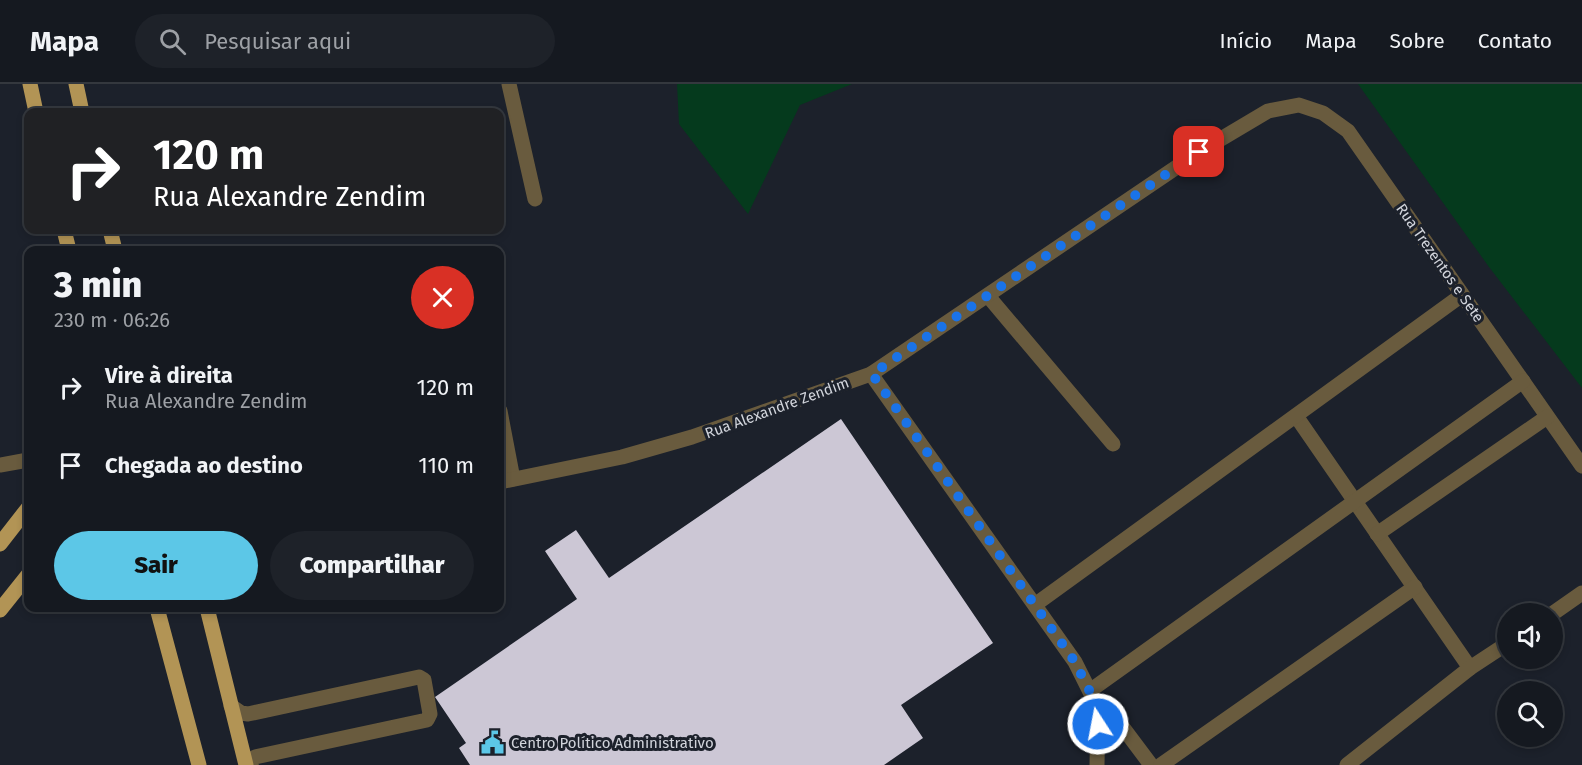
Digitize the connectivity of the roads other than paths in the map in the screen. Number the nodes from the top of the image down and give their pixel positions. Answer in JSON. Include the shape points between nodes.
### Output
{"nodes":[{"id":1,"x":30,"y":84,"type":"edge"},
{"id":2,"x":76,"y":84,"type":"edge"},
{"id":3,"x":509,"y":84,"type":"edge"},
{"id":4,"x":35,"y":108,"type":"edge"},
{"id":5,"x":81,"y":108,"type":"edge"},
{"id":6,"x":1268,"y":111,"type":"joint"},
{"id":7,"x":536,"y":199,"type":"dead end"},
{"id":8,"x":1462,"y":295,"type":"junction"},
{"id":9,"x":988,"y":296,"type":"junction"},
{"id":10,"x":872,"y":374,"type":"junction"},
{"id":11,"x":1523,"y":381,"type":"junction"},
{"id":12,"x":1296,"y":417,"type":"junction"},
{"id":13,"x":1547,"y":417,"type":"junction"},
{"id":14,"x":1113,"y":444,"type":"dead end"},
{"id":15,"x":504,"y":457,"type":"edge"},
{"id":16,"x":24,"y":461,"type":"edge"},
{"id":17,"x":0,"y":465,"type":"edge"},
{"id":18,"x":1582,"y":466,"type":"edge"},
{"id":19,"x":506,"y":480,"type":"edge"},
{"id":20,"x":1354,"y":501,"type":"junction"},
{"id":21,"x":24,"y":513,"type":"edge"},
{"id":22,"x":1377,"y":534,"type":"junction"},
{"id":23,"x":0,"y":544,"type":"edge"},
{"id":24,"x":24,"y":580,"type":"edge"},
{"id":25,"x":1414,"y":587,"type":"junction"},
{"id":26,"x":1582,"y":593,"type":"edge"},
{"id":27,"x":1036,"y":604,"type":"junction"},
{"id":28,"x":1563,"y":606,"type":"edge"},
{"id":29,"x":0,"y":610,"type":"edge"},
{"id":30,"x":158,"y":612,"type":"edge"},
{"id":31,"x":208,"y":612,"type":"edge"},
{"id":32,"x":1497,"y":651,"type":"edge"},
{"id":33,"x":1470,"y":669,"type":"junction"},
{"id":34,"x":1091,"y":690,"type":"junction"},
{"id":35,"x":231,"y":706,"type":"junction"},
{"id":36,"x":1098,"y":708,"type":"junction"},
{"id":37,"x":199,"y":765,"type":"edge"},
{"id":38,"x":248,"y":765,"type":"edge"},
{"id":39,"x":1097,"y":765,"type":"edge"},
{"id":40,"x":1151,"y":765,"type":"edge"},
{"id":41,"x":1161,"y":765,"type":"edge"},
{"id":42,"x":1347,"y":765,"type":"edge"}],
"edges":[{"from":1,"to":4,"type":"main road"},
{"from":2,"to":5,"type":"main road"},
{"from":3,"to":7,"type":"street"},
{"from":6,"to":8,"type":"street","name":"Rua Trezentos e Sete","via":[[1299,105],[1323,113],[1348,131]]},
{"from":6,"to":9,"type":"street","name":"Rua Alexandre Zendim","via":[[1199,152]]},
{"from":8,"to":11,"type":"street","name":"Rua Trezentos e Sete"},
{"from":8,"to":12,"type":"street"},
{"from":9,"to":10,"type":"street","name":"Rua Alexandre Zendim"},
{"from":9,"to":14,"type":"street"},
{"from":10,"to":19,"type":"street","name":"Rua Alexandre Zendim","via":[[692,438],[622,457]]},
{"from":10,"to":27,"type":"street"},
{"from":11,"to":13,"type":"street","name":"Rua Trezentos e Sete"},
{"from":11,"to":20,"type":"street"},
{"from":12,"to":20,"type":"street"},
{"from":12,"to":27,"type":"street"},
{"from":13,"to":18,"type":"street","name":"Rua Trezentos e Sete"},
{"from":13,"to":22,"type":"street"},
{"from":15,"to":19,"type":"street"},
{"from":16,"to":17,"type":"street"},
{"from":20,"to":22,"type":"street"},
{"from":20,"to":34,"type":"street"},
{"from":21,"to":23,"type":"main road"},
{"from":22,"to":25,"type":"street"},
{"from":24,"to":29,"type":"main road"},
{"from":25,"to":33,"type":"street"},
{"from":25,"to":41,"type":"street"},
{"from":26,"to":28,"type":"street"},
{"from":27,"to":34,"type":"street"},
{"from":30,"to":37,"type":"main road"},
{"from":31,"to":35,"type":"main road"},
{"from":32,"to":33,"type":"street"},
{"from":33,"to":42,"type":"street"},
{"from":34,"to":36,"type":"street"},
{"from":35,"to":38,"type":"main road"},
{"from":35,"to":38,"type":"street","via":[[248,714],[419,677],[424,680],[430,714],[427,720],[255,757]]},
{"from":36,"to":39,"type":"street"},
{"from":36,"to":40,"type":"street","via":[[1121,724]]}]}
